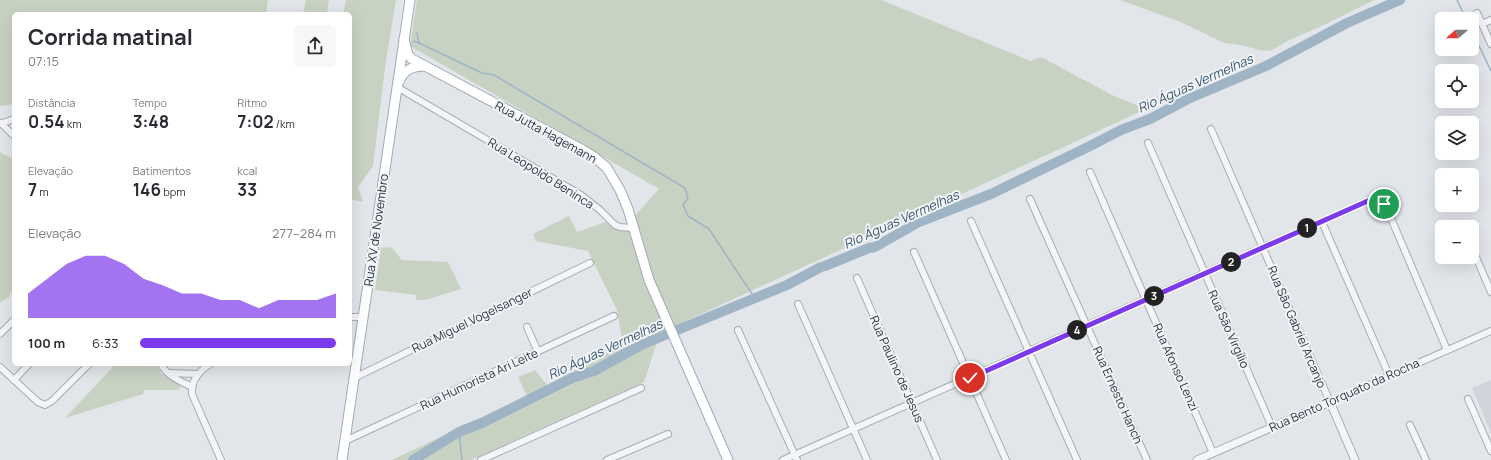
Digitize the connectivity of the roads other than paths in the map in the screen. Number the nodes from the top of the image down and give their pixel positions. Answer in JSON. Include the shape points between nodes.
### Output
{"nodes":[{"id":1,"x":410,"y":0,"type":"edge"},
{"id":2,"x":1479,"y":17,"type":"edge"},
{"id":3,"x":1491,"y":20,"type":"edge"},
{"id":4,"x":1482,"y":24,"type":"junction"},
{"id":5,"x":404,"y":40,"type":"junction"},
{"id":6,"x":1491,"y":44,"type":"edge"},
{"id":7,"x":425,"y":66,"type":"junction"},
{"id":8,"x":397,"y":87,"type":"junction"},
{"id":9,"x":12,"y":120,"type":"edge"},
{"id":10,"x":1,"y":124,"type":"edge"},
{"id":11,"x":1211,"y":129,"type":"dead end"},
{"id":12,"x":12,"y":134,"type":"edge"},
{"id":13,"x":1148,"y":143,"type":"dead end"},
{"id":14,"x":1090,"y":172,"type":"dead end"},
{"id":15,"x":1030,"y":199,"type":"dead end"},
{"id":16,"x":971,"y":222,"type":"dead end"},
{"id":17,"x":1322,"y":222,"type":"junction"},
{"id":18,"x":633,"y":228,"type":"junction"},
{"id":19,"x":1263,"y":248,"type":"junction"},
{"id":20,"x":914,"y":252,"type":"dead end"},
{"id":21,"x":590,"y":263,"type":"dead end"},
{"id":22,"x":1479,"y":264,"type":"edge"},
{"id":23,"x":1205,"y":274,"type":"junction"},
{"id":24,"x":857,"y":278,"type":"dead end"},
{"id":25,"x":1491,"y":292,"type":"edge"},
{"id":26,"x":1146,"y":299,"type":"junction"},
{"id":27,"x":798,"y":304,"type":"dead end"},
{"id":28,"x":614,"y":316,"type":"dead end"},
{"id":29,"x":352,"y":317,"type":"edge"},
{"id":30,"x":363,"y":317,"type":"junction"},
{"id":31,"x":12,"y":322,"type":"edge"},
{"id":32,"x":1087,"y":326,"type":"junction"},
{"id":33,"x":527,"y":327,"type":"dead end"},
{"id":34,"x":738,"y":330,"type":"dead end"},
{"id":35,"x":1491,"y":330,"type":"edge"},
{"id":36,"x":0,"y":333,"type":"edge"},
{"id":37,"x":1447,"y":350,"type":"junction"},
{"id":38,"x":1029,"y":351,"type":"junction"},
{"id":39,"x":538,"y":352,"type":"junction"},
{"id":40,"x":28,"y":366,"type":"edge"},
{"id":41,"x":87,"y":366,"type":"edge"},
{"id":42,"x":162,"y":366,"type":"edge"},
{"id":43,"x":208,"y":366,"type":"edge"},
{"id":44,"x":0,"y":367,"type":"edge"},
{"id":45,"x":167,"y":373,"type":"junction"},
{"id":46,"x":198,"y":374,"type":"junction"},
{"id":47,"x":1389,"y":375,"type":"junction"},
{"id":48,"x":354,"y":378,"type":"junction"},
{"id":49,"x":970,"y":378,"type":"junction"},
{"id":50,"x":14,"y":380,"type":"junction"},
{"id":51,"x":192,"y":387,"type":"junction"},
{"id":52,"x":641,"y":388,"type":"dead end"},
{"id":53,"x":1468,"y":398,"type":"dead end"},
{"id":54,"x":1330,"y":402,"type":"junction"},
{"id":55,"x":912,"y":403,"type":"junction"},
{"id":56,"x":1410,"y":425,"type":"dead end"},
{"id":57,"x":1272,"y":427,"type":"junction"},
{"id":58,"x":853,"y":429,"type":"junction"},
{"id":59,"x":668,"y":434,"type":"dead end"},
{"id":60,"x":345,"y":441,"type":"junction"},
{"id":61,"x":1491,"y":451,"type":"edge"},
{"id":62,"x":1213,"y":453,"type":"junction"},
{"id":63,"x":796,"y":457,"type":"edge"},
{"id":64,"x":221,"y":460,"type":"edge"},
{"id":65,"x":342,"y":460,"type":"edge"},
{"id":66,"x":481,"y":460,"type":"edge"},
{"id":67,"x":607,"y":460,"type":"edge"},
{"id":68,"x":728,"y":460,"type":"edge"},
{"id":69,"x":783,"y":460,"type":"edge"},
{"id":70,"x":867,"y":460,"type":"edge"},
{"id":71,"x":937,"y":460,"type":"edge"},
{"id":72,"x":1006,"y":460,"type":"edge"},
{"id":73,"x":1077,"y":460,"type":"edge"},
{"id":74,"x":1146,"y":460,"type":"edge"},
{"id":75,"x":1197,"y":460,"type":"edge"},
{"id":76,"x":1355,"y":460,"type":"edge"},
{"id":77,"x":1426,"y":460,"type":"edge"}],
"edges":[{"from":1,"to":5,"type":"main road","name":"Rua XV de Novembro"},
{"from":2,"to":4,"type":"street"},
{"from":3,"to":4,"type":"street"},
{"from":4,"to":6,"type":"street"},
{"from":5,"to":7,"type":"main road","name":"Rua Jutta Hagemann","via":[[408,55]]},
{"from":5,"to":8,"type":"main road","name":"Rua XV de Novembro"},
{"from":7,"to":8,"type":"main road","via":[[407,70]]},
{"from":7,"to":18,"type":"main road","name":"Rua Jutta Hagemann","via":[[593,156],[616,182]]},
{"from":8,"to":18,"type":"street","name":"Rua Leopoldo Beninca","via":[[581,195],[616,225]]},
{"from":8,"to":30,"type":"main road","name":"Rua XV de Novembro"},
{"from":9,"to":10,"type":"street"},
{"from":10,"to":12,"type":"street"},
{"from":11,"to":19,"type":"street","name":"Rua São Gabriel Arcanjo"},
{"from":13,"to":23,"type":"street","name":"Rua São Virgílio"},
{"from":14,"to":26,"type":"street","name":"Rua Afonso Lenzi"},
{"from":15,"to":32,"type":"street","name":"Rua Ernesto Hanch"},
{"from":16,"to":38,"type":"street"},
{"from":17,"to":19,"type":"street"},
{"from":17,"to":37,"type":"street","via":[[1370,200],[1384,204]]},
{"from":17,"to":47,"type":"street"},
{"from":18,"to":68,"type":"main road","via":[[649,280]]},
{"from":19,"to":23,"type":"street"},
{"from":19,"to":54,"type":"street","name":"Rua São Gabriel Arcanjo"},
{"from":20,"to":49,"type":"street"},
{"from":21,"to":48,"type":"street","name":"Rua Miguel Vogelsanger"},
{"from":22,"to":25,"type":"street"},
{"from":23,"to":26,"type":"street"},
{"from":23,"to":57,"type":"street","name":"Rua São Virgílio"},
{"from":24,"to":55,"type":"street","name":"Rua Paulino de Jesus"},
{"from":26,"to":32,"type":"street"},
{"from":26,"to":62,"type":"street","name":"Rua Afonso Lenzi"},
{"from":27,"to":58,"type":"street"},
{"from":28,"to":39,"type":"street","name":"Rua Humorista Ari Leite"},
{"from":29,"to":30,"type":"street"},
{"from":30,"to":48,"type":"main road","name":"Rua XV de Novembro"},
{"from":31,"to":36,"type":"street"},
{"from":32,"to":38,"type":"street"},
{"from":32,"to":74,"type":"street","name":"Rua Ernesto Hanch"},
{"from":33,"to":39,"type":"street"},
{"from":34,"to":63,"type":"street"},
{"from":35,"to":37,"type":"street","name":"Rua Bento Torquato da Rocha"},
{"from":37,"to":47,"type":"street","name":"Rua Bento Torquato da Rocha"},
{"from":38,"to":49,"type":"street"},
{"from":38,"to":73,"type":"street"},
{"from":39,"to":60,"type":"street","name":"Rua Humorista Ari Leite"},
{"from":40,"to":50,"type":"street"},
{"from":41,"to":50,"type":"street","via":[[45,405],[38,402]]},
{"from":42,"to":45,"type":"street"},
{"from":43,"to":46,"type":"street"},
{"from":44,"to":50,"type":"street"},
{"from":45,"to":46,"type":"street"},
{"from":45,"to":51,"type":"street"},
{"from":46,"to":51,"type":"street"},
{"from":47,"to":54,"type":"street","name":"Rua Bento Torquato da Rocha"},
{"from":48,"to":60,"type":"main road","name":"Rua XV de Novembro"},
{"from":49,"to":55,"type":"street"},
{"from":49,"to":72,"type":"street"},
{"from":51,"to":64,"type":"street","via":[[194,401]]},
{"from":52,"to":66,"type":"street"},
{"from":53,"to":61,"type":"street"},
{"from":54,"to":57,"type":"street","name":"Rua Bento Torquato da Rocha"},
{"from":54,"to":76,"type":"street","name":"Rua São Gabriel Arcanjo"},
{"from":55,"to":58,"type":"street"},
{"from":55,"to":71,"type":"street","name":"Rua Paulino de Jesus"},
{"from":56,"to":77,"type":"street"},
{"from":57,"to":62,"type":"street","name":"Rua Bento Torquato da Rocha"},
{"from":58,"to":63,"type":"street"},
{"from":58,"to":70,"type":"street"},
{"from":59,"to":67,"type":"street"},
{"from":60,"to":65,"type":"main road","name":"Rua XV de Novembro"},
{"from":62,"to":75,"type":"street","name":"Rua Bento Torquato da Rocha"},
{"from":63,"to":69,"type":"street"}]}
